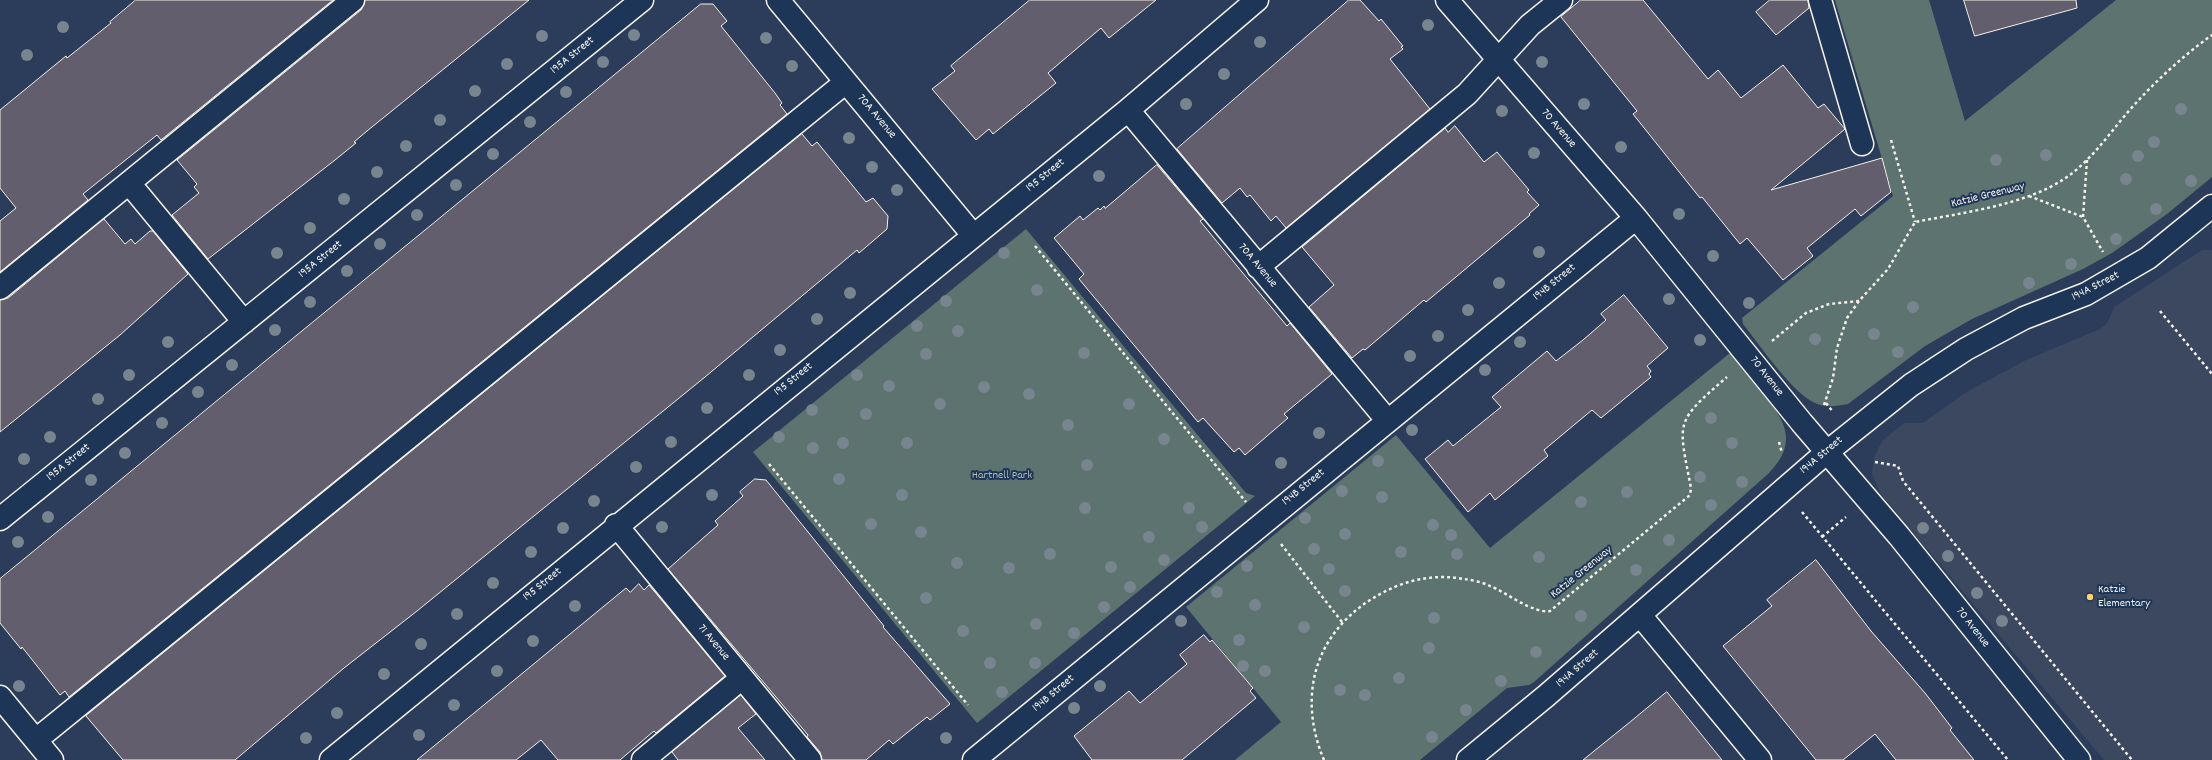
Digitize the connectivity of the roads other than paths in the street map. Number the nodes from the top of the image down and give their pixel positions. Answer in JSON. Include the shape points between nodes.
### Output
{"nodes":[{"id":1,"x":353,"y":0,"type":"edge"},
{"id":2,"x":642,"y":0,"type":"edge"},
{"id":3,"x":778,"y":0,"type":"edge"},
{"id":4,"x":1257,"y":0,"type":"edge"},
{"id":5,"x":1447,"y":0,"type":"edge"},
{"id":6,"x":1560,"y":0,"type":"edge"},
{"id":7,"x":1820,"y":0,"type":"edge"},
{"id":8,"x":1498,"y":59,"type":"junction"},
{"id":9,"x":846,"y":82,"type":"junction"},
{"id":10,"x":1128,"y":110,"type":"junction"},
{"id":11,"x":1862,"y":144,"type":"dead end"},
{"id":12,"x":129,"y":183,"type":"junction"},
{"id":13,"x":2212,"y":206,"type":"edge"},
{"id":14,"x":1636,"y":218,"type":"junction"},
{"id":15,"x":973,"y":235,"type":"junction"},
{"id":16,"x":1258,"y":267,"type":"junction"},
{"id":17,"x":0,"y":288,"type":"edge"},
{"id":18,"x":244,"y":322,"type":"junction"},
{"id":19,"x":1387,"y":420,"type":"junction"},
{"id":20,"x":1827,"y":452,"type":"junction"},
{"id":21,"x":0,"y":519,"type":"edge"},
{"id":22,"x":616,"y":525,"type":"junction"},
{"id":23,"x":1640,"y":614,"type":"junction"},
{"id":24,"x":742,"y":678,"type":"junction"},
{"id":25,"x":0,"y":697,"type":"edge"},
{"id":26,"x":36,"y":740,"type":"junction"},
{"id":27,"x":52,"y":760,"type":"edge"},
{"id":28,"x":331,"y":760,"type":"edge"},
{"id":29,"x":643,"y":760,"type":"edge"},
{"id":30,"x":810,"y":760,"type":"edge"},
{"id":31,"x":974,"y":760,"type":"edge"},
{"id":32,"x":1468,"y":760,"type":"edge"},
{"id":33,"x":1760,"y":760,"type":"edge"},
{"id":34,"x":2079,"y":760,"type":"edge"}],
"edges":[{"from":1,"to":12,"type":"street"},
{"from":2,"to":18,"type":"street","name":"195A Street"},
{"from":3,"to":9,"type":"street","name":"70A Avenue"},
{"from":4,"to":10,"type":"street","name":"195 Street"},
{"from":5,"to":8,"type":"street","name":"70 Avenue"},
{"from":6,"to":8,"type":"street","via":[[1530,25]]},
{"from":7,"to":11,"type":"street"},
{"from":8,"to":14,"type":"street","name":"70 Avenue"},
{"from":8,"to":16,"type":"street","via":[[1467,94]]},
{"from":9,"to":15,"type":"street","name":"70A Avenue"},
{"from":9,"to":26,"type":"street"},
{"from":10,"to":15,"type":"street","name":"195 Street"},
{"from":10,"to":16,"type":"street","name":"70A Avenue"},
{"from":12,"to":17,"type":"street"},
{"from":12,"to":18,"type":"street"},
{"from":13,"to":20,"type":"street","name":"194A Street","via":[[2148,258],[2086,294],[2024,318],[1966,349],[1911,385]]},
{"from":14,"to":19,"type":"street","name":"194B Street"},
{"from":14,"to":20,"type":"street","name":"70 Avenue"},
{"from":15,"to":22,"type":"street","name":"195 Street"},
{"from":16,"to":19,"type":"street","name":"70A Avenue"},
{"from":18,"to":21,"type":"street","name":"195A Street"},
{"from":19,"to":31,"type":"street","name":"194B Street"},
{"from":20,"to":23,"type":"street","name":"194A Street"},
{"from":20,"to":34,"type":"street","name":"70 Avenue","via":[[1899,536]]},
{"from":22,"to":24,"type":"street","name":"71 Avenue"},
{"from":22,"to":28,"type":"street","name":"195 Street"},
{"from":23,"to":32,"type":"street","name":"194A Street"},
{"from":23,"to":33,"type":"street"},
{"from":24,"to":29,"type":"street"},
{"from":24,"to":30,"type":"street","name":"71 Avenue"},
{"from":25,"to":26,"type":"street"},
{"from":26,"to":27,"type":"street"}]}
